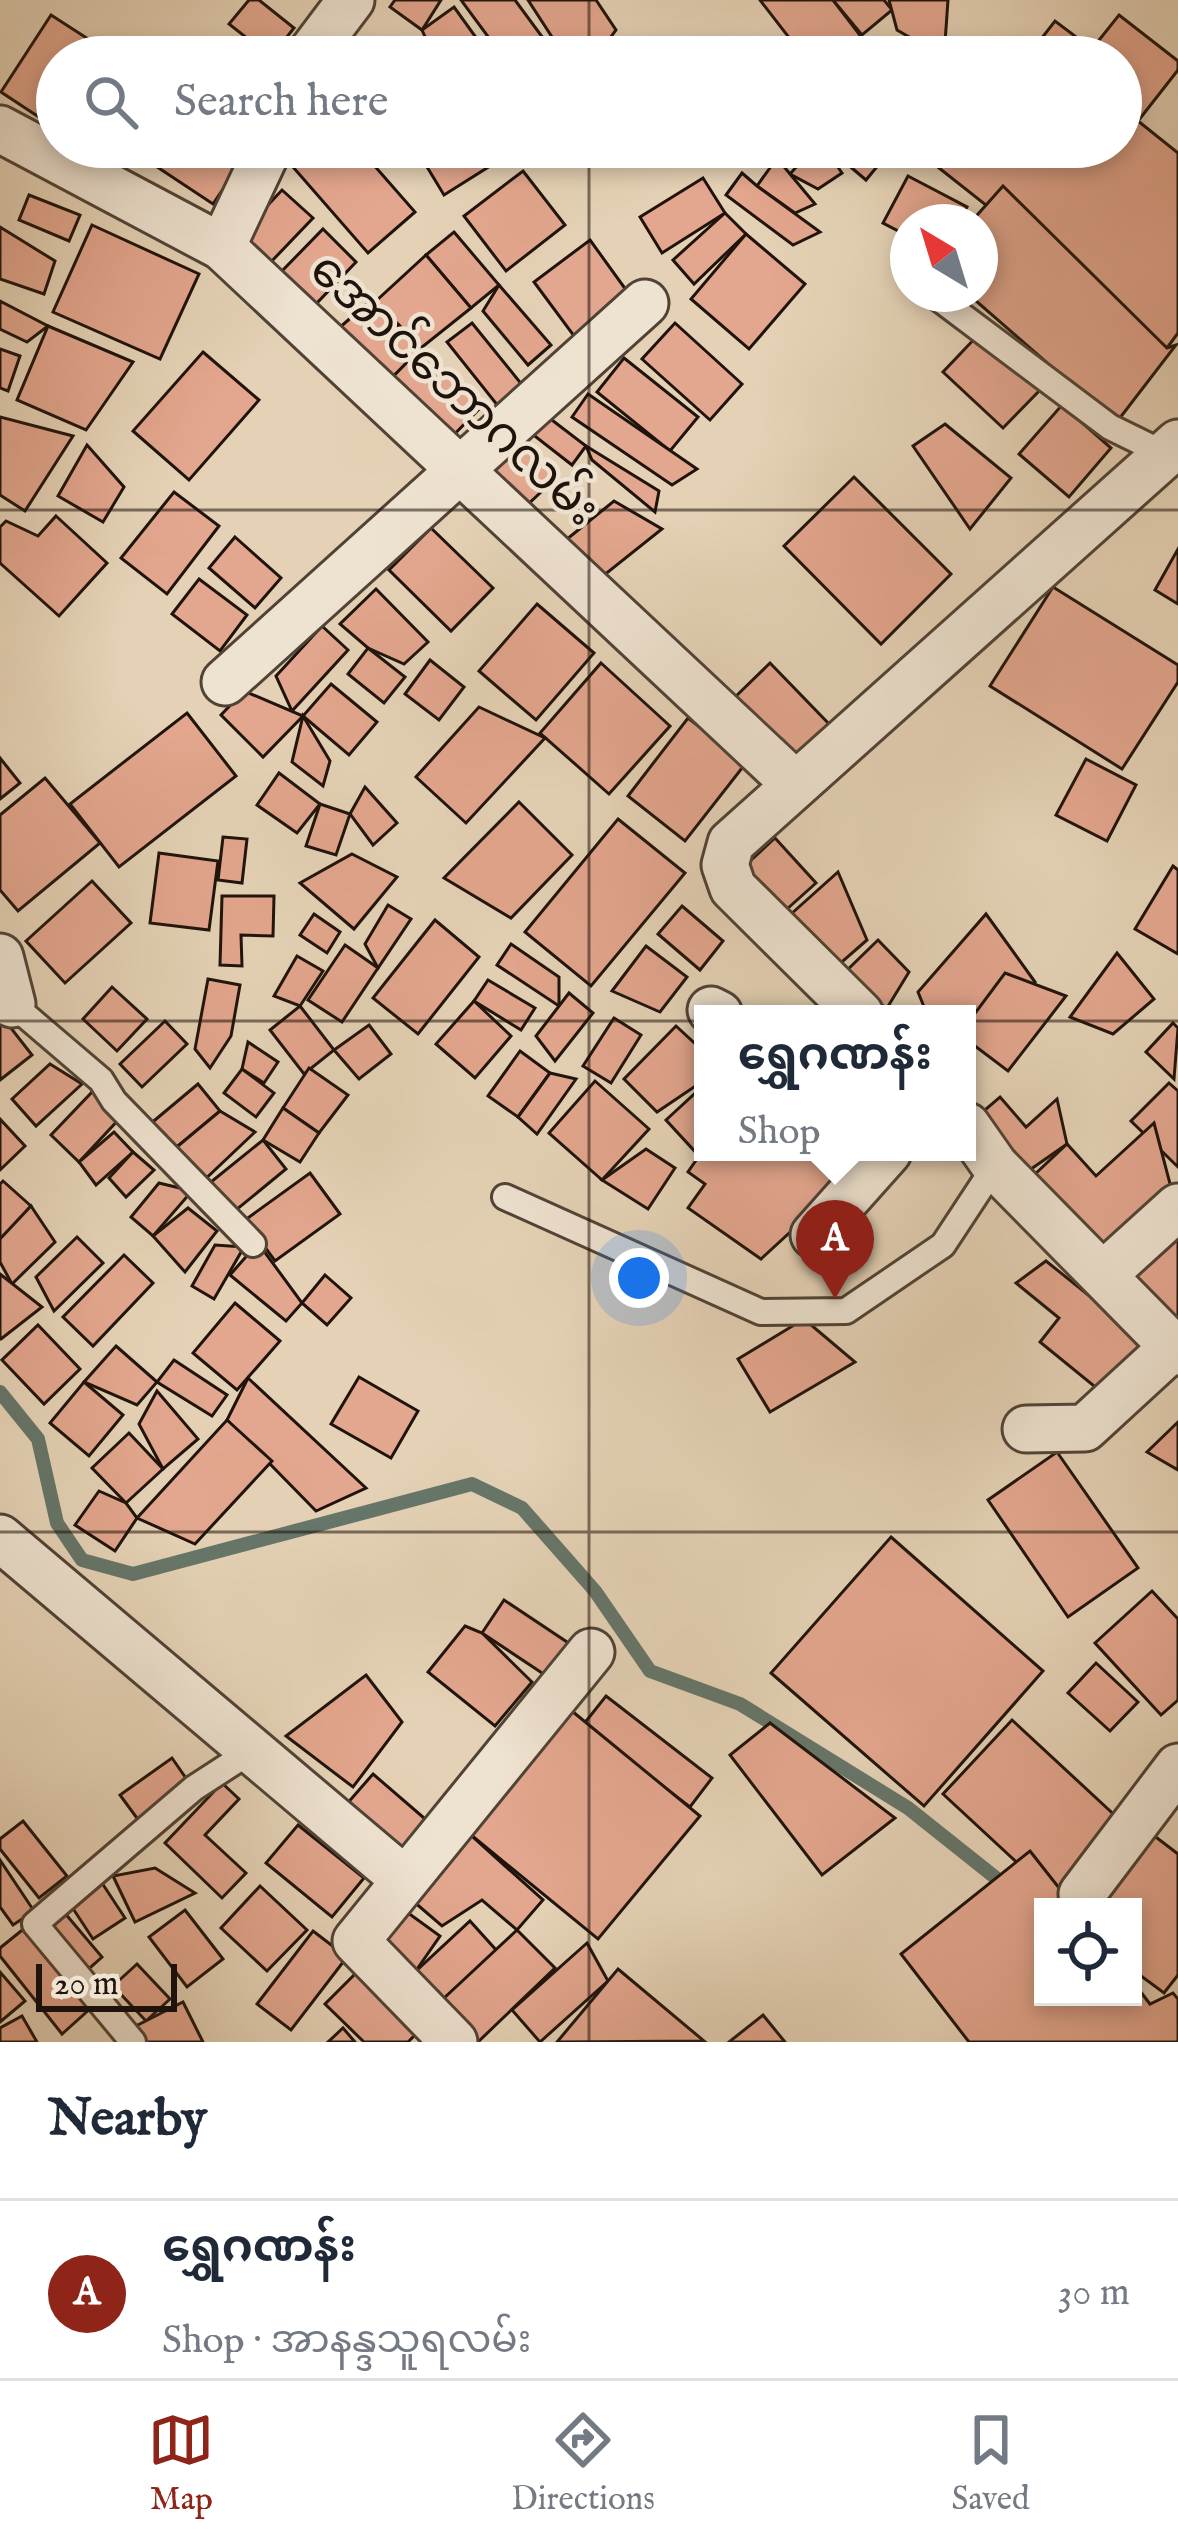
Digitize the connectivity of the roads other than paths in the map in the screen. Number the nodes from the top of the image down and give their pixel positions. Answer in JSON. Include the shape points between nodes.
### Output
{"nodes":[{"id":1,"x":351,"y":0,"type":"edge"},
{"id":2,"x":324,"y":36,"type":"edge"},
{"id":3,"x":0,"y":129,"type":"edge"},
{"id":4,"x":36,"y":148,"type":"edge"},
{"id":5,"x":73,"y":168,"type":"edge"},
{"id":6,"x":259,"y":168,"type":"edge"},
{"id":7,"x":222,"y":247,"type":"junction"},
{"id":8,"x":645,"y":303,"type":"dead end"},
{"id":9,"x":958,"y":312,"type":"edge"},
{"id":10,"x":1171,"y":448,"type":"edge"},
{"id":11,"x":457,"y":472,"type":"junction"},
{"id":12,"x":225,"y":682,"type":"dead end"},
{"id":13,"x":794,"y":784,"type":"junction"},
{"id":14,"x":0,"y":957,"type":"edge"},
{"id":15,"x":12,"y":1004,"type":"joint"},
{"id":16,"x":851,"y":1005,"type":"edge"},
{"id":17,"x":976,"y":1139,"type":"edge"},
{"id":18,"x":879,"y":1161,"type":"edge"},
{"id":19,"x":995,"y":1166,"type":"junction"},
{"id":20,"x":505,"y":1197,"type":"dead end"},
{"id":21,"x":1178,"y":1207,"type":"edge"},
{"id":22,"x":814,"y":1234,"type":"dead end"},
{"id":23,"x":254,"y":1244,"type":"dead end"},
{"id":24,"x":1103,"y":1275,"type":"junction"},
{"id":25,"x":1175,"y":1349,"type":"edge"},
{"id":26,"x":1026,"y":1429,"type":"dead end"},
{"id":27,"x":0,"y":1538,"type":"edge"},
{"id":28,"x":591,"y":1652,"type":"dead end"},
{"id":29,"x":251,"y":1751,"type":"junction"},
{"id":30,"x":1178,"y":1767,"type":"edge"},
{"id":31,"x":406,"y":1880,"type":"junction"},
{"id":32,"x":1082,"y":1894,"type":"dead end"},
{"id":33,"x":133,"y":2042,"type":"edge"},
{"id":34,"x":454,"y":2042,"type":"edge"}],
"edges":[{"from":1,"to":2,"type":"street"},
{"from":3,"to":4,"type":"street","name":"အောင်ဘောဂလမ်း"},
{"from":5,"to":7,"type":"street","name":"အောင်ဘောဂလမ်း"},
{"from":6,"to":7,"type":"street"},
{"from":7,"to":11,"type":"street","name":"အောင်ဘောဂလမ်း"},
{"from":8,"to":11,"type":"street"},
{"from":9,"to":10,"type":"lane","via":[[1110,427]]},
{"from":10,"to":13,"type":"street"},
{"from":11,"to":12,"type":"street"},
{"from":11,"to":13,"type":"street","name":"အောင်ဘောဂလမ်း"},
{"from":13,"to":16,"type":"street","via":[[731,843],[725,865],[734,887]]},
{"from":14,"to":15,"type":"street"},
{"from":15,"to":23,"type":"lane","via":[[101,1080]]},
{"from":17,"to":19,"type":"street"},
{"from":18,"to":22,"type":"street"},
{"from":19,"to":20,"type":"lane","via":[[943,1245],[846,1311],[761,1312]]},
{"from":19,"to":24,"type":"street"},
{"from":21,"to":24,"type":"street"},
{"from":24,"to":25,"type":"street"},
{"from":25,"to":26,"type":"street","via":[[1085,1428]]},
{"from":27,"to":29,"type":"street"},
{"from":28,"to":31,"type":"street"},
{"from":29,"to":31,"type":"street"},
{"from":29,"to":33,"type":"lane","via":[[194,1788],[35,1924]]},
{"from":30,"to":32,"type":"street"},
{"from":31,"to":34,"type":"street","via":[[356,1941]]}]}
